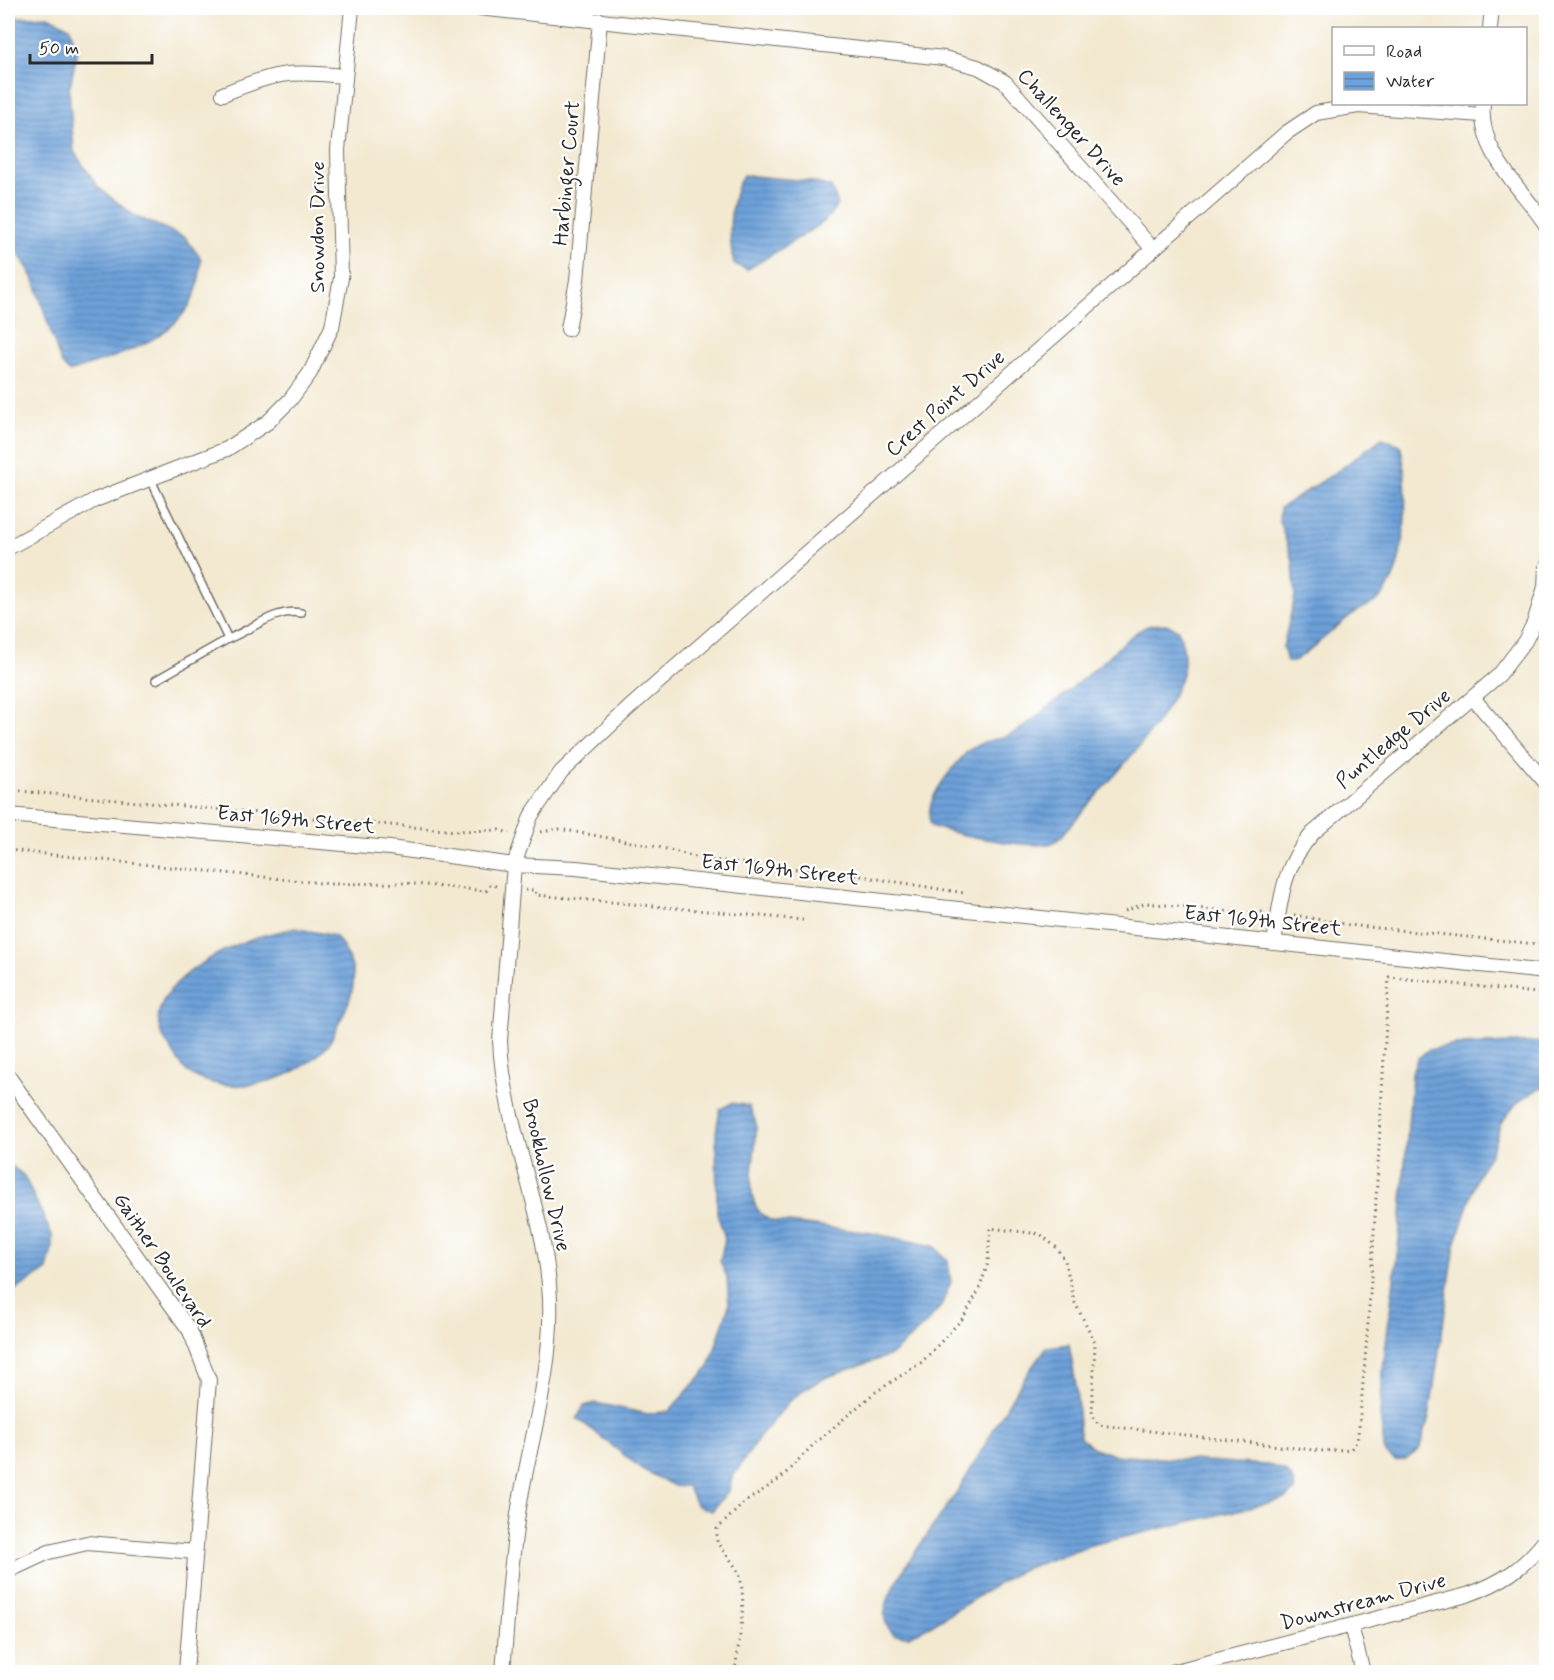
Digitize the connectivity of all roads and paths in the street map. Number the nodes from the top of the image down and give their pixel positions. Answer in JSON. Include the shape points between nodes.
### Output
{"nodes":[{"id":1,"x":352,"y":8,"type":"edge"},
{"id":2,"x":479,"y":8,"type":"edge"},
{"id":3,"x":1492,"y":8,"type":"edge"},
{"id":4,"x":600,"y":20,"type":"junction"},
{"id":5,"x":1490,"y":27,"type":"edge"},
{"id":6,"x":344,"y":76,"type":"junction"},
{"id":7,"x":223,"y":94,"type":"dead end"},
{"id":8,"x":1482,"y":109,"type":"edge"},
{"id":9,"x":1546,"y":225,"type":"edge"},
{"id":10,"x":1152,"y":248,"type":"junction"},
{"id":11,"x":568,"y":328,"type":"dead end"},
{"id":12,"x":150,"y":477,"type":"junction"},
{"id":13,"x":8,"y":548,"type":"edge"},
{"id":14,"x":1546,"y":567,"type":"edge"},
{"id":15,"x":301,"y":613,"type":"dead end"},
{"id":16,"x":228,"y":639,"type":"junction"},
{"id":17,"x":156,"y":680,"type":"dead end"},
{"id":18,"x":1473,"y":698,"type":"junction"},
{"id":19,"x":1546,"y":783,"type":"edge"},
{"id":20,"x":8,"y":790,"type":"edge"},
{"id":21,"x":8,"y":815,"type":"edge"},
{"id":22,"x":525,"y":834,"type":"junction"},
{"id":23,"x":8,"y":850,"type":"edge"},
{"id":24,"x":514,"y":865,"type":"junction"},
{"id":25,"x":512,"y":888,"type":"junction"},
{"id":26,"x":966,"y":893,"type":"dead end"},
{"id":27,"x":1124,"y":912,"type":"dead end"},
{"id":28,"x":1278,"y":913,"type":"junction"},
{"id":29,"x":803,"y":920,"type":"dead end"},
{"id":30,"x":1274,"y":943,"type":"junction"},
{"id":31,"x":1546,"y":945,"type":"edge"},
{"id":32,"x":1546,"y":972,"type":"edge"},
{"id":33,"x":1546,"y":994,"type":"edge"},
{"id":34,"x":8,"y":1076,"type":"edge"},
{"id":35,"x":1546,"y":1539,"type":"edge"},
{"id":36,"x":195,"y":1552,"type":"junction"},
{"id":37,"x":8,"y":1570,"type":"edge"},
{"id":38,"x":1351,"y":1626,"type":"junction"},
{"id":39,"x":186,"y":1672,"type":"edge"},
{"id":40,"x":503,"y":1672,"type":"edge"},
{"id":41,"x":735,"y":1672,"type":"edge"},
{"id":42,"x":1172,"y":1672,"type":"edge"},
{"id":43,"x":1362,"y":1672,"type":"edge"}],
"edges":[{"from":1,"to":6,"type":"street","name":"Snowdon Drive"},
{"from":2,"to":4,"type":"street","name":"Challenger Drive"},
{"from":3,"to":5,"type":"street"},
{"from":4,"to":10,"type":"street","name":"Challenger Drive","via":[[944,58],[978,67],[1005,82]]},
{"from":4,"to":11,"type":"street","name":"Harbinger Court","via":[[577,280]]},
{"from":6,"to":7,"type":"street","via":[[286,72]]},
{"from":6,"to":12,"type":"street","name":"Snowdon Drive","via":[[337,181],[341,278],[337,308],[325,345],[301,387],[268,422],[227,449]]},
{"from":8,"to":9,"type":"street","via":[[1494,155]]},
{"from":8,"to":10,"type":"street","name":"Crest Point Drive","via":[[1358,105],[1316,113],[1286,133]]},
{"from":10,"to":22,"type":"street","name":"Crest Point Drive","via":[[583,749],[544,796]]},
{"from":12,"to":13,"type":"street","name":"Snowdon Drive","via":[[95,500]]},
{"from":12,"to":16,"type":"lane"},
{"from":14,"to":18,"type":"street","name":"Puntledge Drive","via":[[1540,604],[1525,641],[1499,675]]},
{"from":15,"to":16,"type":"lane","via":[[291,611],[276,616]]},
{"from":16,"to":17,"type":"lane"},
{"from":18,"to":19,"type":"street"},
{"from":18,"to":28,"type":"street","name":"Puntledge Drive","via":[[1313,832],[1291,861]]},
{"from":20,"to":22,"type":"path"},
{"from":21,"to":24,"type":"street","name":"East 169th Street","via":[[390,848]]},
{"from":22,"to":24,"type":"street","name":"Crest Point Drive"},
{"from":22,"to":26,"type":"path","via":[[559,829],[703,859],[848,874]]},
{"from":23,"to":25,"type":"path","via":[[330,884],[405,883],[486,891],[490,885]]},
{"from":24,"to":25,"type":"street","name":"Brookhollow Drive"},
{"from":24,"to":30,"type":"street","name":"East 169th Street","via":[[576,868]]},
{"from":25,"to":29,"type":"path","via":[[535,890],[536,895]]},
{"from":25,"to":40,"type":"street","name":"Brookhollow Drive","via":[[500,1034],[501,1068],[542,1233],[550,1299],[547,1366],[518,1512]]},
{"from":27,"to":28,"type":"path","via":[[1146,903]]},
{"from":28,"to":30,"type":"street","name":"Puntledge Drive"},
{"from":28,"to":31,"type":"path","via":[[1349,926]]},
{"from":30,"to":32,"type":"street","name":"East 169th Street"},
{"from":33,"to":41,"type":"path","via":[[1389,977],[1371,1287],[1359,1425],[1357,1441],[1351,1449],[1323,1451],[1099,1425],[1092,1415],[1095,1342],[1075,1303],[1065,1260],[1040,1234],[990,1228],[988,1263],[963,1318],[921,1362],[874,1393],[780,1479],[745,1502],[717,1528],[717,1542],[740,1578]]},
{"from":34,"to":36,"type":"street","name":"Gaither Boulevard","via":[[190,1331],[208,1380]]},
{"from":35,"to":38,"type":"street","name":"Downstream Drive","via":[[1528,1561],[1496,1585]]},
{"from":36,"to":37,"type":"street","via":[[87,1543],[49,1552]]},
{"from":36,"to":39,"type":"street","name":"Gaither Boulevard"},
{"from":38,"to":42,"type":"street","name":"Downstream Drive"},
{"from":38,"to":43,"type":"street"}]}
